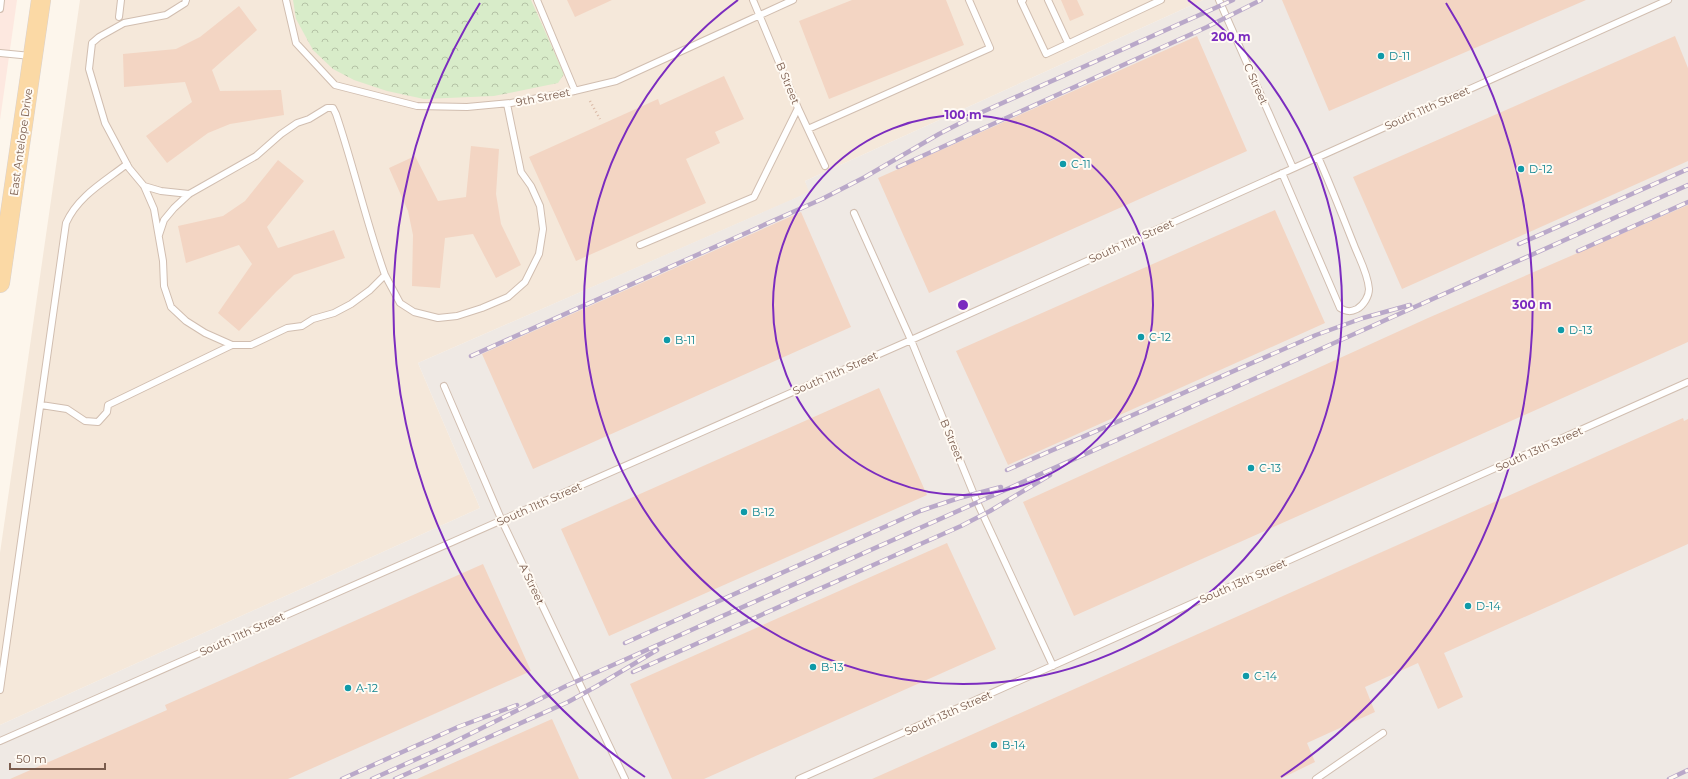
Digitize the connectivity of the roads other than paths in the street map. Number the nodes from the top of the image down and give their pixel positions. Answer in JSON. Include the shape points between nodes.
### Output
{"nodes":[{"id":1,"x":1,"y":0,"type":"edge"},
{"id":2,"x":41,"y":0,"type":"edge"},
{"id":3,"x":121,"y":0,"type":"edge"},
{"id":4,"x":186,"y":0,"type":"edge"},
{"id":5,"x":286,"y":0,"type":"edge"},
{"id":6,"x":536,"y":0,"type":"edge"},
{"id":7,"x":753,"y":0,"type":"edge"},
{"id":8,"x":793,"y":0,"type":"edge"},
{"id":9,"x":969,"y":0,"type":"edge"},
{"id":10,"x":1023,"y":0,"type":"edge"},
{"id":11,"x":1048,"y":0,"type":"edge"},
{"id":12,"x":1161,"y":0,"type":"edge"},
{"id":13,"x":1219,"y":0,"type":"edge"},
{"id":14,"x":1668,"y":0,"type":"edge"},
{"id":15,"x":0,"y":9,"type":"edge"},
{"id":16,"x":760,"y":15,"type":"junction"},
{"id":17,"x":119,"y":17,"type":"dead end"},
{"id":18,"x":1068,"y":43,"type":"junction"},
{"id":19,"x":0,"y":53,"type":"edge"},
{"id":20,"x":33,"y":57,"type":"junction"},
{"id":21,"x":575,"y":91,"type":"junction"},
{"id":22,"x":507,"y":104,"type":"junction"},
{"id":23,"x":798,"y":108,"type":"junction"},
{"id":24,"x":808,"y":129,"type":"junction"},
{"id":25,"x":1318,"y":157,"type":"junction"},
{"id":26,"x":126,"y":164,"type":"junction"},
{"id":27,"x":825,"y":166,"type":"dead end"},
{"id":28,"x":1293,"y":168,"type":"junction"},
{"id":29,"x":1282,"y":173,"type":"junction"},
{"id":30,"x":144,"y":186,"type":"junction"},
{"id":31,"x":189,"y":194,"type":"junction"},
{"id":32,"x":854,"y":213,"type":"dead end"},
{"id":33,"x":159,"y":235,"type":"junction"},
{"id":34,"x":640,"y":245,"type":"dead end"},
{"id":35,"x":385,"y":275,"type":"junction"},
{"id":36,"x":0,"y":283,"type":"edge"},
{"id":37,"x":911,"y":340,"type":"junction"},
{"id":38,"x":232,"y":345,"type":"junction"},
{"id":39,"x":1688,"y":382,"type":"edge"},
{"id":40,"x":444,"y":386,"type":"dead end"},
{"id":41,"x":41,"y":405,"type":"junction"},
{"id":42,"x":502,"y":521,"type":"junction"},
{"id":43,"x":1053,"y":666,"type":"junction"},
{"id":44,"x":0,"y":690,"type":"edge"},
{"id":45,"x":1383,"y":733,"type":"dead end"},
{"id":46,"x":0,"y":740,"type":"edge"},
{"id":47,"x":625,"y":779,"type":"edge"},
{"id":48,"x":799,"y":779,"type":"edge"},
{"id":49,"x":1316,"y":779,"type":"edge"}],
"edges":[{"from":1,"to":15,"type":"lane"},
{"from":2,"to":20,"type":"main road","name":"East Antelope Drive"},
{"from":3,"to":17,"type":"lane"},
{"from":4,"to":26,"type":"lane","via":[[166,15],[124,23],[92,43],[89,69],[105,123]]},
{"from":5,"to":22,"type":"lane","name":"9th Street","via":[[296,43],[335,85],[417,106],[467,107]]},
{"from":6,"to":21,"type":"lane"},
{"from":7,"to":16,"type":"lane","name":"B Street"},
{"from":8,"to":16,"type":"lane","name":"9th Street"},
{"from":9,"to":24,"type":"lane","via":[[990,48]]},
{"from":10,"to":18,"type":"lane","via":[[1021,1],[1046,54]]},
{"from":11,"to":18,"type":"lane"},
{"from":12,"to":18,"type":"lane"},
{"from":13,"to":28,"type":"lane","name":"C Street"},
{"from":14,"to":25,"type":"lane","name":"South 11th Street"},
{"from":16,"to":21,"type":"lane","name":"9th Street","via":[[616,81]]},
{"from":16,"to":23,"type":"lane","name":"B Street"},
{"from":19,"to":20,"type":"lane"},
{"from":20,"to":36,"type":"main road","name":"East Antelope Drive"},
{"from":21,"to":22,"type":"lane","name":"9th Street"},
{"from":22,"to":35,"type":"lane","via":[[521,172],[540,206],[543,229],[539,254],[525,282],[508,297],[482,308],[457,316],[438,318],[414,312],[400,303]]},
{"from":23,"to":24,"type":"lane","name":"B Street"},
{"from":23,"to":34,"type":"lane","via":[[754,197]]},
{"from":24,"to":27,"type":"lane","name":"B Street"},
{"from":25,"to":28,"type":"lane","name":"South 11th Street"},
{"from":25,"to":29,"type":"lane","via":[[1363,267],[1369,288],[1364,304],[1352,312],[1340,308]]},
{"from":26,"to":30,"type":"lane"},
{"from":26,"to":41,"type":"lane","via":[[88,193],[72,210],[66,223]]},
{"from":28,"to":29,"type":"lane","name":"South 11th Street"},
{"from":29,"to":37,"type":"lane","name":"South 11th Street"},
{"from":30,"to":31,"type":"lane"},
{"from":30,"to":33,"type":"lane","via":[[154,209]]},
{"from":31,"to":33,"type":"lane","via":[[164,220]]},
{"from":31,"to":35,"type":"lane","via":[[256,156],[297,123],[327,108],[333,108],[350,155],[370,234]]},
{"from":32,"to":37,"type":"lane","name":"B Street"},
{"from":33,"to":38,"type":"lane","via":[[164,286],[171,307],[186,322]]},
{"from":35,"to":38,"type":"lane","via":[[355,301],[334,313],[302,326],[287,328],[251,345]]},
{"from":37,"to":42,"type":"lane","name":"South 11th Street"},
{"from":37,"to":43,"type":"lane","name":"B Street","via":[[977,502]]},
{"from":38,"to":41,"type":"lane","via":[[108,405],[107,412],[98,422],[85,421],[67,409]]},
{"from":39,"to":43,"type":"lane","name":"South 13th Street"},
{"from":40,"to":42,"type":"lane","name":"A Street"},
{"from":41,"to":44,"type":"lane"},
{"from":42,"to":46,"type":"lane","name":"South 11th Street"},
{"from":42,"to":47,"type":"lane","name":"A Street"},
{"from":43,"to":48,"type":"lane","name":"South 13th Street"},
{"from":45,"to":49,"type":"lane"}]}
